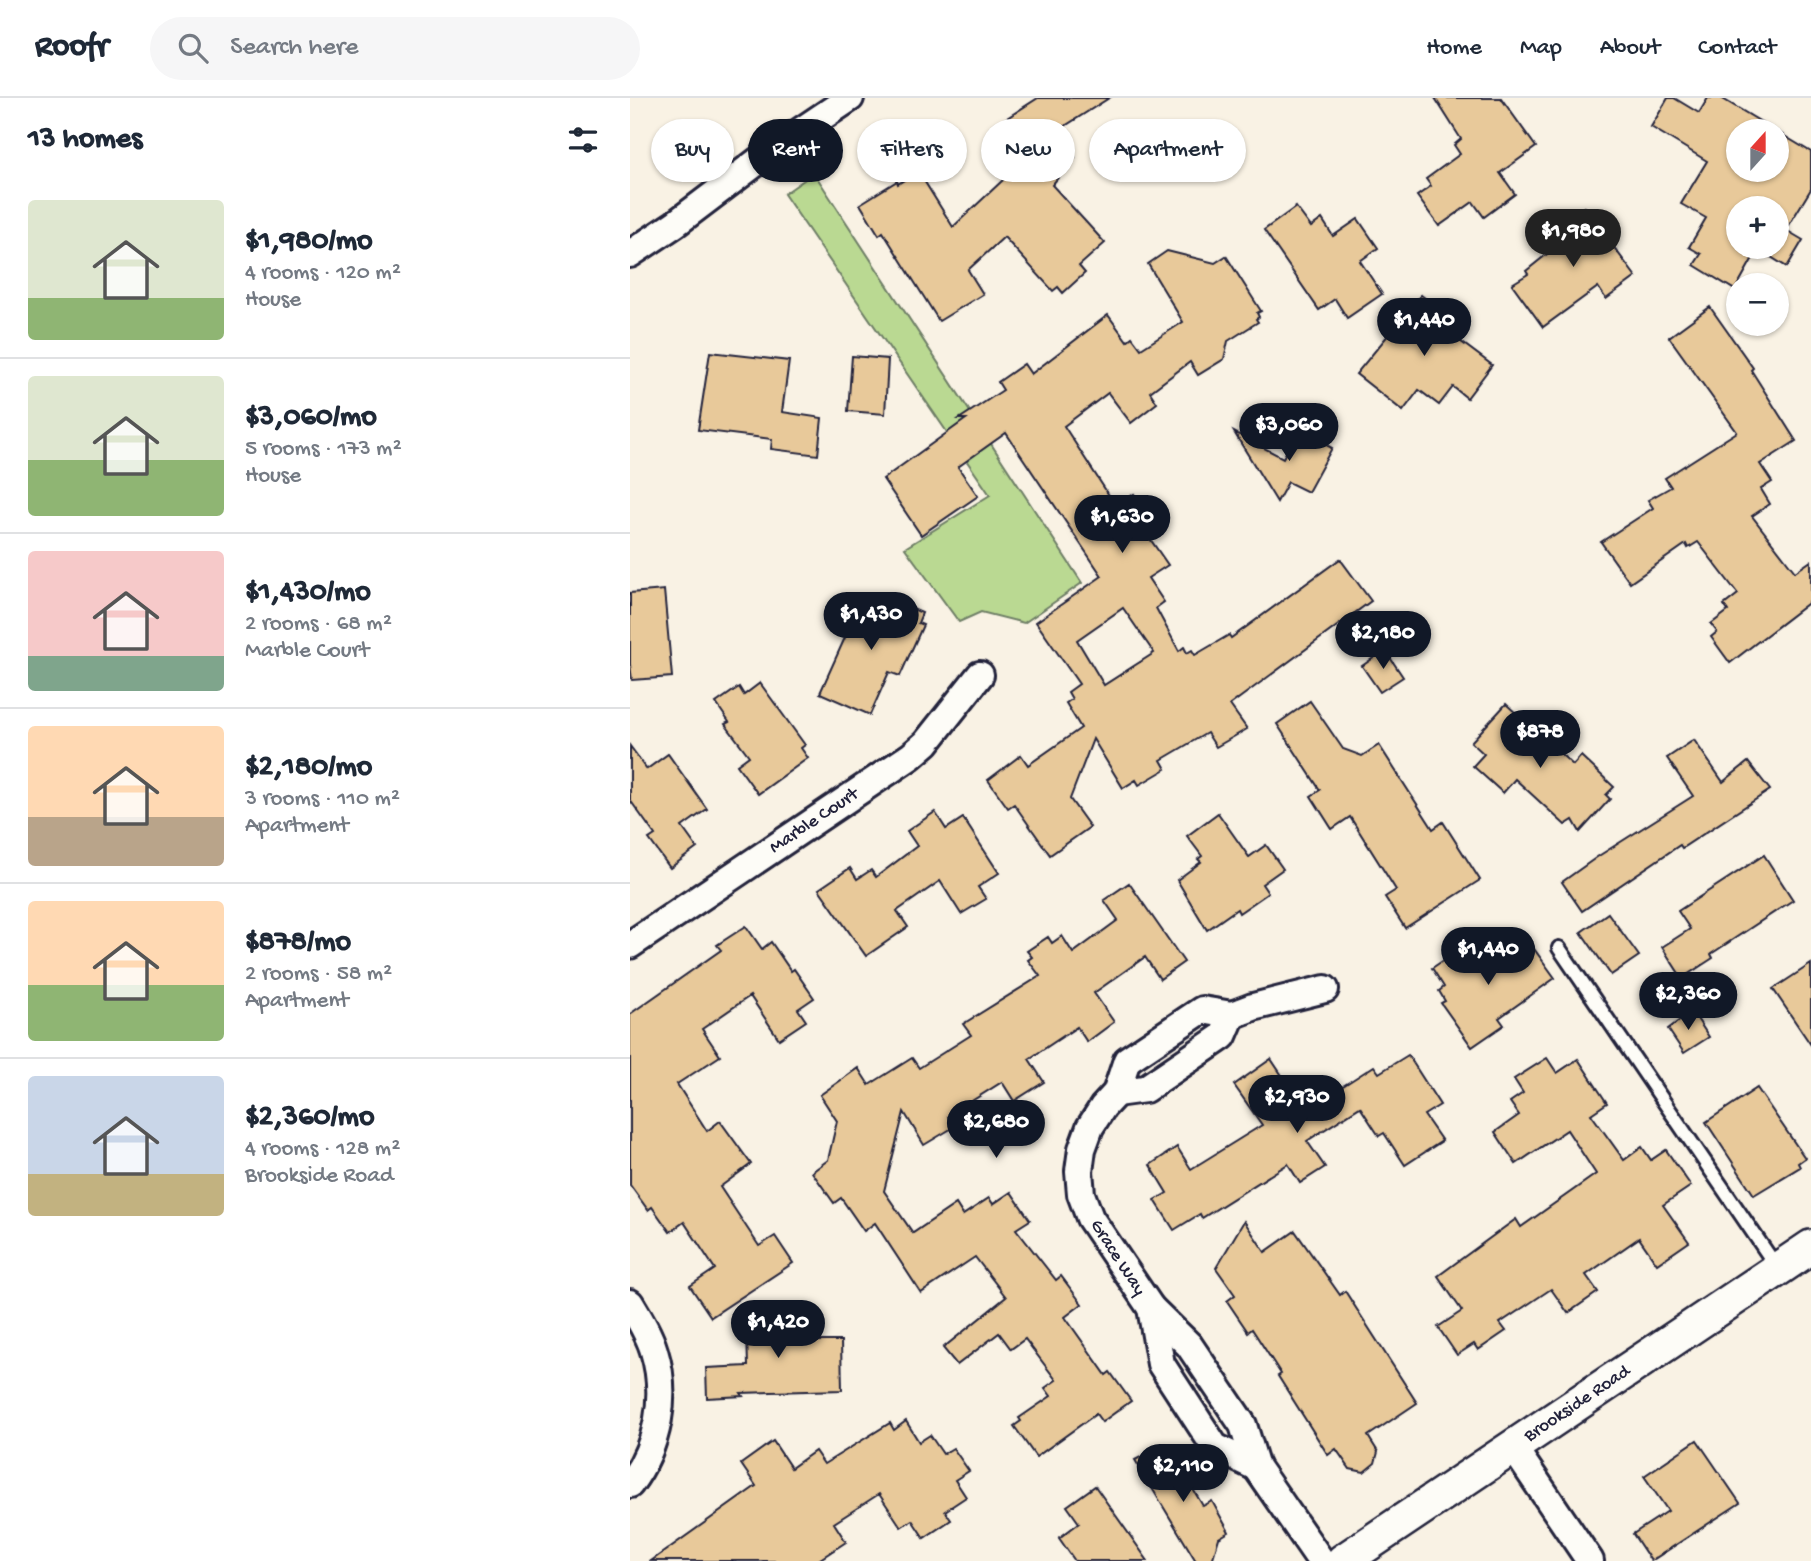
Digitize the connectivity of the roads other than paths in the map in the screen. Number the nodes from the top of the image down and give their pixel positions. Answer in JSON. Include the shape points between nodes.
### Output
{"nodes":[{"id":1,"x":850,"y":98,"type":"edge"},
{"id":2,"x":630,"y":254,"type":"edge"},
{"id":3,"x":980,"y":675,"type":"dead end"},
{"id":4,"x":630,"y":946,"type":"edge"},
{"id":5,"x":1559,"y":948,"type":"dead end"},
{"id":6,"x":1325,"y":989,"type":"dead end"},
{"id":7,"x":1811,"y":1247,"type":"edge"},
{"id":8,"x":1779,"y":1269,"type":"junction"},
{"id":9,"x":630,"y":1303,"type":"edge"},
{"id":10,"x":1151,"y":1308,"type":"junction"},
{"id":11,"x":1513,"y":1447,"type":"junction"},
{"id":12,"x":1256,"y":1467,"type":"junction"},
{"id":13,"x":630,"y":1484,"type":"edge"},
{"id":14,"x":1321,"y":1561,"type":"edge"},
{"id":15,"x":1343,"y":1561,"type":"edge"},
{"id":16,"x":1590,"y":1561,"type":"edge"}],
"edges":[{"from":1,"to":2,"type":"street"},
{"from":3,"to":4,"type":"street","name":"Marble Court","via":[[911,756]]},
{"from":5,"to":8,"type":"lane"},
{"from":6,"to":10,"type":"street","name":"Grace Way","via":[[1232,1015],[1223,1036],[1145,1089],[1116,1093],[1090,1127],[1079,1171],[1081,1194],[1090,1218]]},
{"from":7,"to":8,"type":"street","name":"Brookside Road"},
{"from":8,"to":11,"type":"street","name":"Brookside Road"},
{"from":9,"to":13,"type":"street","via":[[654,1350],[660,1402],[649,1452]]},
{"from":10,"to":12,"type":"street","name":"Grace Way","via":[[1189,1345],[1243,1425]]},
{"from":10,"to":12,"type":"street","name":"Grace Way","via":[[1161,1364],[1215,1447]]},
{"from":11,"to":15,"type":"street","name":"Brookside Road"},
{"from":11,"to":16,"type":"street"},
{"from":12,"to":14,"type":"street","name":"Grace Way"}]}
